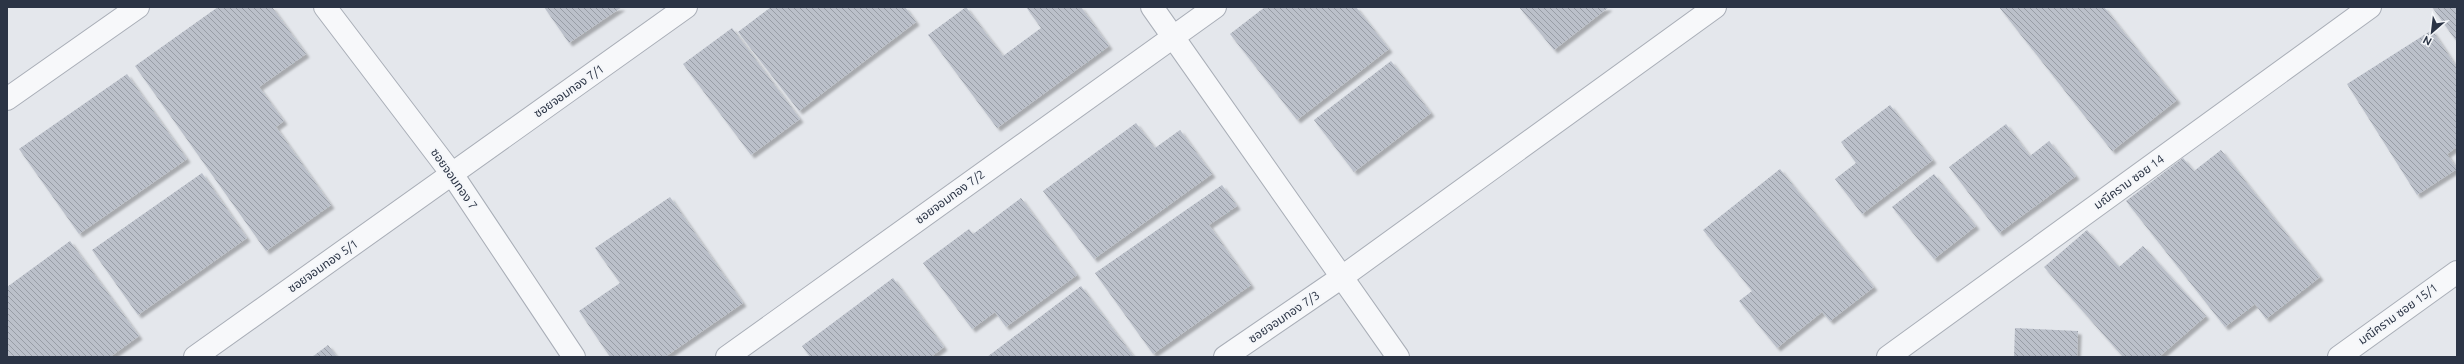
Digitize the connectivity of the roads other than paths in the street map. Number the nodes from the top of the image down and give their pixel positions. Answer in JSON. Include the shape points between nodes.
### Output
{"nodes":[{"id":1,"x":138,"y":7,"type":"edge"},
{"id":2,"x":325,"y":7,"type":"edge"},
{"id":3,"x":686,"y":7,"type":"edge"},
{"id":4,"x":1152,"y":7,"type":"edge"},
{"id":5,"x":1215,"y":7,"type":"edge"},
{"id":6,"x":1715,"y":7,"type":"edge"},
{"id":7,"x":2370,"y":7,"type":"edge"},
{"id":8,"x":1173,"y":36,"type":"junction"},
{"id":9,"x":7,"y":99,"type":"edge"},
{"id":10,"x":452,"y":174,"type":"junction"},
{"id":11,"x":2457,"y":272,"type":"edge"},
{"id":12,"x":1342,"y":277,"type":"junction"},
{"id":13,"x":195,"y":357,"type":"edge"},
{"id":14,"x":574,"y":357,"type":"edge"},
{"id":15,"x":727,"y":357,"type":"edge"},
{"id":16,"x":1225,"y":357,"type":"edge"},
{"id":17,"x":1398,"y":357,"type":"edge"},
{"id":18,"x":1888,"y":357,"type":"edge"},
{"id":19,"x":2339,"y":357,"type":"edge"}],
"edges":[{"from":1,"to":9,"type":"street"},
{"from":2,"to":10,"type":"street","name":"ซอยจอมทอง 7"},
{"from":3,"to":10,"type":"street","name":"ซอยจอมทอง 7/1"},
{"from":4,"to":8,"type":"street"},
{"from":5,"to":8,"type":"street","name":"ซอยจอมทอง 7/2"},
{"from":6,"to":12,"type":"street","name":"ซอยจอมทอง 7/3"},
{"from":7,"to":18,"type":"street","name":"มณีคราม ซอย 14"},
{"from":8,"to":12,"type":"street"},
{"from":8,"to":15,"type":"street","name":"ซอยจอมทอง 7/2"},
{"from":10,"to":13,"type":"street","name":"ซอยจอมทอง 5/1"},
{"from":10,"to":14,"type":"street","name":"ซอยจอมทอง 7"},
{"from":11,"to":19,"type":"street","name":"มณีคราม ซอย 15/1"},
{"from":12,"to":16,"type":"street","name":"ซอยจอมทอง 7/3"},
{"from":12,"to":17,"type":"street"}]}
